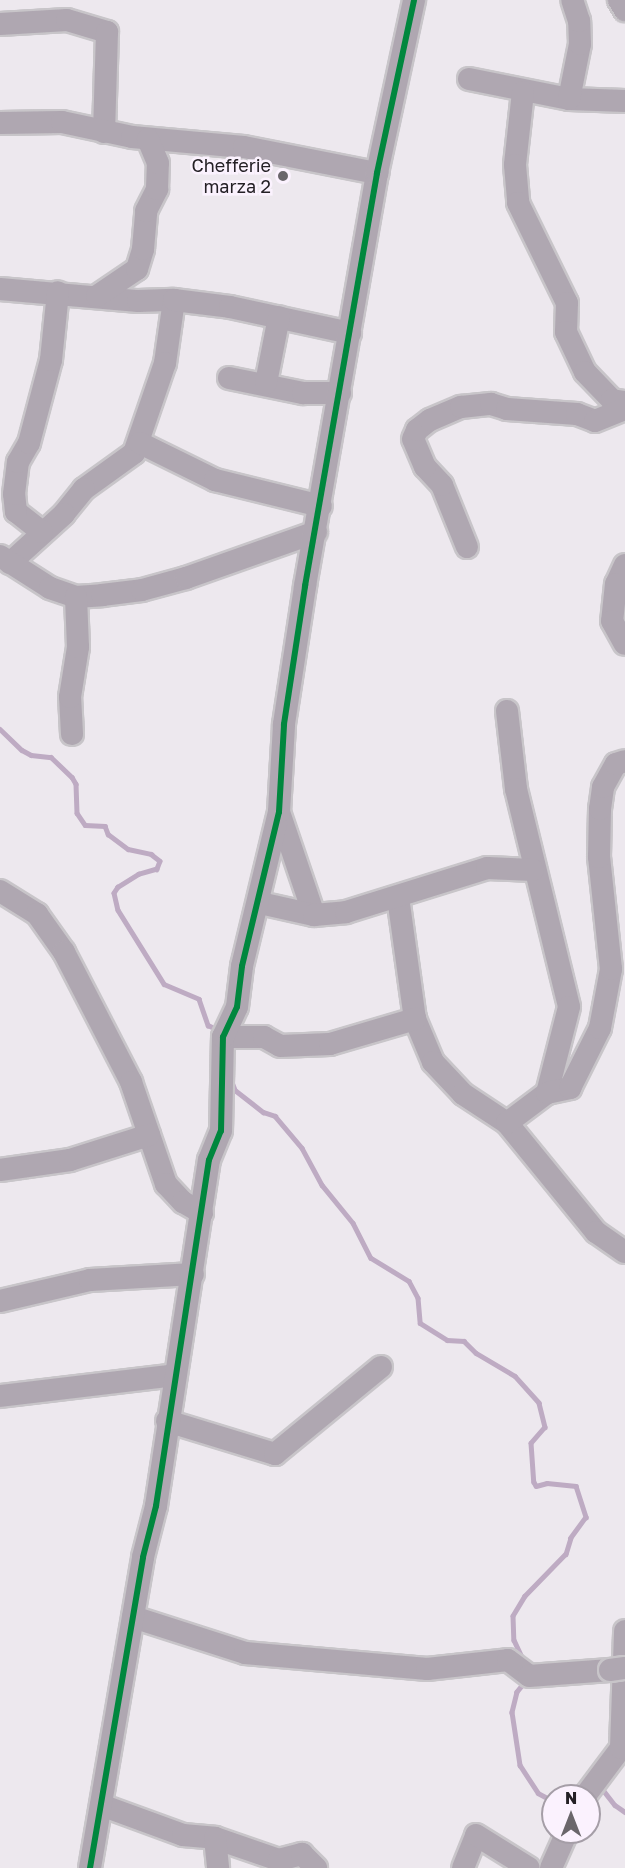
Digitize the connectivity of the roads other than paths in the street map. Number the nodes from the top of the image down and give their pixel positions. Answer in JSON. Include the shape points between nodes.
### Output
{"nodes":[{"id":1,"x":414,"y":0,"type":"edge"},
{"id":2,"x":572,"y":0,"type":"edge"},
{"id":3,"x":619,"y":0,"type":"edge"},
{"id":4,"x":625,"y":10,"type":"edge"},
{"id":5,"x":0,"y":24,"type":"edge"},
{"id":6,"x":469,"y":79,"type":"dead end"},
{"id":7,"x":523,"y":92,"type":"junction"},
{"id":8,"x":569,"y":99,"type":"junction"},
{"id":9,"x":625,"y":101,"type":"edge"},
{"id":10,"x":0,"y":123,"type":"edge"},
{"id":11,"x":104,"y":132,"type":"junction"},
{"id":12,"x":148,"y":139,"type":"junction"},
{"id":13,"x":377,"y":173,"type":"junction"},
{"id":14,"x":0,"y":289,"type":"edge"},
{"id":15,"x":58,"y":292,"type":"junction"},
{"id":16,"x":97,"y":296,"type":"junction"},
{"id":17,"x":174,"y":300,"type":"junction"},
{"id":18,"x":279,"y":317,"type":"junction"},
{"id":19,"x":350,"y":333,"type":"junction"},
{"id":20,"x":229,"y":378,"type":"dead end"},
{"id":21,"x":266,"y":383,"type":"junction"},
{"id":22,"x":340,"y":393,"type":"junction"},
{"id":23,"x":625,"y":402,"type":"edge"},
{"id":24,"x":625,"y":409,"type":"edge"},
{"id":25,"x":140,"y":443,"type":"junction"},
{"id":26,"x":9,"y":457,"type":"edge"},
{"id":27,"x":321,"y":506,"type":"junction"},
{"id":28,"x":42,"y":532,"type":"junction"},
{"id":29,"x":316,"y":532,"type":"junction"},
{"id":30,"x":467,"y":547,"type":"dead end"},
{"id":31,"x":5,"y":560,"type":"edge"},
{"id":32,"x":625,"y":565,"type":"edge"},
{"id":33,"x":76,"y":597,"type":"junction"},
{"id":34,"x":625,"y":644,"type":"edge"},
{"id":35,"x":507,"y":711,"type":"dead end"},
{"id":36,"x":72,"y":734,"type":"dead end"},
{"id":37,"x":625,"y":761,"type":"edge"},
{"id":38,"x":279,"y":812,"type":"junction"},
{"id":39,"x":533,"y":870,"type":"junction"},
{"id":40,"x":0,"y":891,"type":"edge"},
{"id":41,"x":398,"y":897,"type":"junction"},
{"id":42,"x":260,"y":903,"type":"junction"},
{"id":43,"x":314,"y":915,"type":"junction"},
{"id":44,"x":415,"y":1019,"type":"junction"},
{"id":45,"x":223,"y":1037,"type":"junction"},
{"id":46,"x":548,"y":1093,"type":"junction"},
{"id":47,"x":507,"y":1123,"type":"junction"},
{"id":48,"x":149,"y":1135,"type":"junction"},
{"id":49,"x":0,"y":1170,"type":"edge"},
{"id":50,"x":202,"y":1213,"type":"junction"},
{"id":51,"x":625,"y":1252,"type":"edge"},
{"id":52,"x":193,"y":1274,"type":"junction"},
{"id":53,"x":0,"y":1301,"type":"edge"},
{"id":54,"x":381,"y":1367,"type":"dead end"},
{"id":55,"x":176,"y":1375,"type":"junction"},
{"id":56,"x":0,"y":1396,"type":"edge"},
{"id":57,"x":167,"y":1421,"type":"junction"},
{"id":58,"x":134,"y":1617,"type":"junction"},
{"id":59,"x":625,"y":1630,"type":"edge"},
{"id":60,"x":618,"y":1669,"type":"edge"},
{"id":61,"x":594,"y":1784,"type":"edge"},
{"id":62,"x":101,"y":1805,"type":"junction"},
{"id":63,"x":214,"y":1838,"type":"junction"},
{"id":64,"x":562,"y":1844,"type":"edge"},
{"id":65,"x":90,"y":1868,"type":"edge"},
{"id":66,"x":219,"y":1868,"type":"edge"},
{"id":67,"x":316,"y":1868,"type":"edge"},
{"id":68,"x":463,"y":1868,"type":"edge"},
{"id":69,"x":529,"y":1868,"type":"edge"},
{"id":70,"x":551,"y":1868,"type":"edge"}],
"edges":[{"from":1,"to":13,"type":"street"},
{"from":2,"to":8,"type":"street","via":[[579,21],[580,44]]},
{"from":3,"to":4,"type":"street"},
{"from":5,"to":11,"type":"street","via":[[67,20],[107,32]]},
{"from":6,"to":7,"type":"street"},
{"from":7,"to":8,"type":"street"},
{"from":7,"to":23,"type":"street","via":[[515,165],[518,203],[567,303],[566,332],[585,372],[612,399]]},
{"from":8,"to":9,"type":"street"},
{"from":10,"to":11,"type":"street","via":[[62,122]]},
{"from":11,"to":12,"type":"street"},
{"from":12,"to":13,"type":"street","via":[[244,147]]},
{"from":12,"to":16,"type":"street","via":[[158,163],[158,189],[146,211],[137,269]]},
{"from":13,"to":19,"type":"street"},
{"from":14,"to":15,"type":"street"},
{"from":15,"to":16,"type":"street"},
{"from":15,"to":26,"type":"street","via":[[51,360],[41,406]]},
{"from":16,"to":17,"type":"street"},
{"from":17,"to":18,"type":"street"},
{"from":17,"to":25,"type":"street","via":[[165,363]]},
{"from":18,"to":19,"type":"street"},
{"from":18,"to":21,"type":"street"},
{"from":19,"to":22,"type":"street"},
{"from":20,"to":21,"type":"street"},
{"from":21,"to":22,"type":"street","via":[[303,393]]},
{"from":22,"to":27,"type":"street"},
{"from":24,"to":30,"type":"street","via":[[595,421],[577,414],[507,409],[491,404],[461,407],[417,430],[414,439],[421,458],[442,485]]},
{"from":25,"to":27,"type":"street","via":[[215,480]]},
{"from":25,"to":28,"type":"street","via":[[127,461],[84,489],[64,514]]},
{"from":26,"to":28,"type":"street","via":[[16,512]]},
{"from":27,"to":29,"type":"street"},
{"from":28,"to":31,"type":"street"},
{"from":29,"to":33,"type":"street","via":[[142,590]]},
{"from":29,"to":38,"type":"street","via":[[284,724]]},
{"from":31,"to":33,"type":"street","via":[[50,588]]},
{"from":32,"to":34,"type":"street","via":[[616,584],[612,621]]},
{"from":33,"to":36,"type":"street","via":[[78,647],[70,697]]},
{"from":35,"to":39,"type":"street","via":[[516,789]]},
{"from":37,"to":46,"type":"street","via":[[616,764],[603,787],[600,809],[599,857],[611,969],[600,1028],[570,1088]]},
{"from":38,"to":42,"type":"street"},
{"from":38,"to":43,"type":"street"},
{"from":39,"to":41,"type":"street","via":[[487,868]]},
{"from":39,"to":46,"type":"street","via":[[569,1007]]},
{"from":40,"to":48,"type":"street","via":[[37,914],[64,952],[131,1082]]},
{"from":41,"to":43,"type":"street","via":[[345,912]]},
{"from":41,"to":44,"type":"street"},
{"from":42,"to":43,"type":"street"},
{"from":42,"to":45,"type":"street","via":[[242,966],[237,1007]]},
{"from":44,"to":45,"type":"street","via":[[330,1044],[280,1046],[264,1037]]},
{"from":44,"to":47,"type":"street","via":[[433,1062],[447,1080]]},
{"from":45,"to":50,"type":"street","via":[[221,1131],[209,1160]]},
{"from":46,"to":47,"type":"street"},
{"from":47,"to":51,"type":"street","via":[[596,1232]]},
{"from":48,"to":49,"type":"street","via":[[70,1160]]},
{"from":48,"to":50,"type":"street","via":[[166,1184],[183,1202]]},
{"from":50,"to":52,"type":"street"},
{"from":52,"to":53,"type":"street","via":[[90,1280]]},
{"from":52,"to":55,"type":"street"},
{"from":54,"to":57,"type":"street","via":[[275,1454]]},
{"from":55,"to":56,"type":"street"},
{"from":55,"to":57,"type":"street"},
{"from":57,"to":58,"type":"street","via":[[156,1506]]},
{"from":58,"to":60,"type":"street","via":[[245,1653],[427,1669],[508,1660],[529,1677]]},
{"from":58,"to":62,"type":"street"},
{"from":59,"to":61,"type":"street","via":[[621,1748]]},
{"from":62,"to":63,"type":"street","via":[[183,1835]]},
{"from":62,"to":65,"type":"street"},
{"from":63,"to":66,"type":"street"},
{"from":63,"to":67,"type":"street","via":[[279,1860],[302,1854]]},
{"from":64,"to":70,"type":"street"},
{"from":68,"to":69,"type":"street","via":[[476,1835]]}]}
